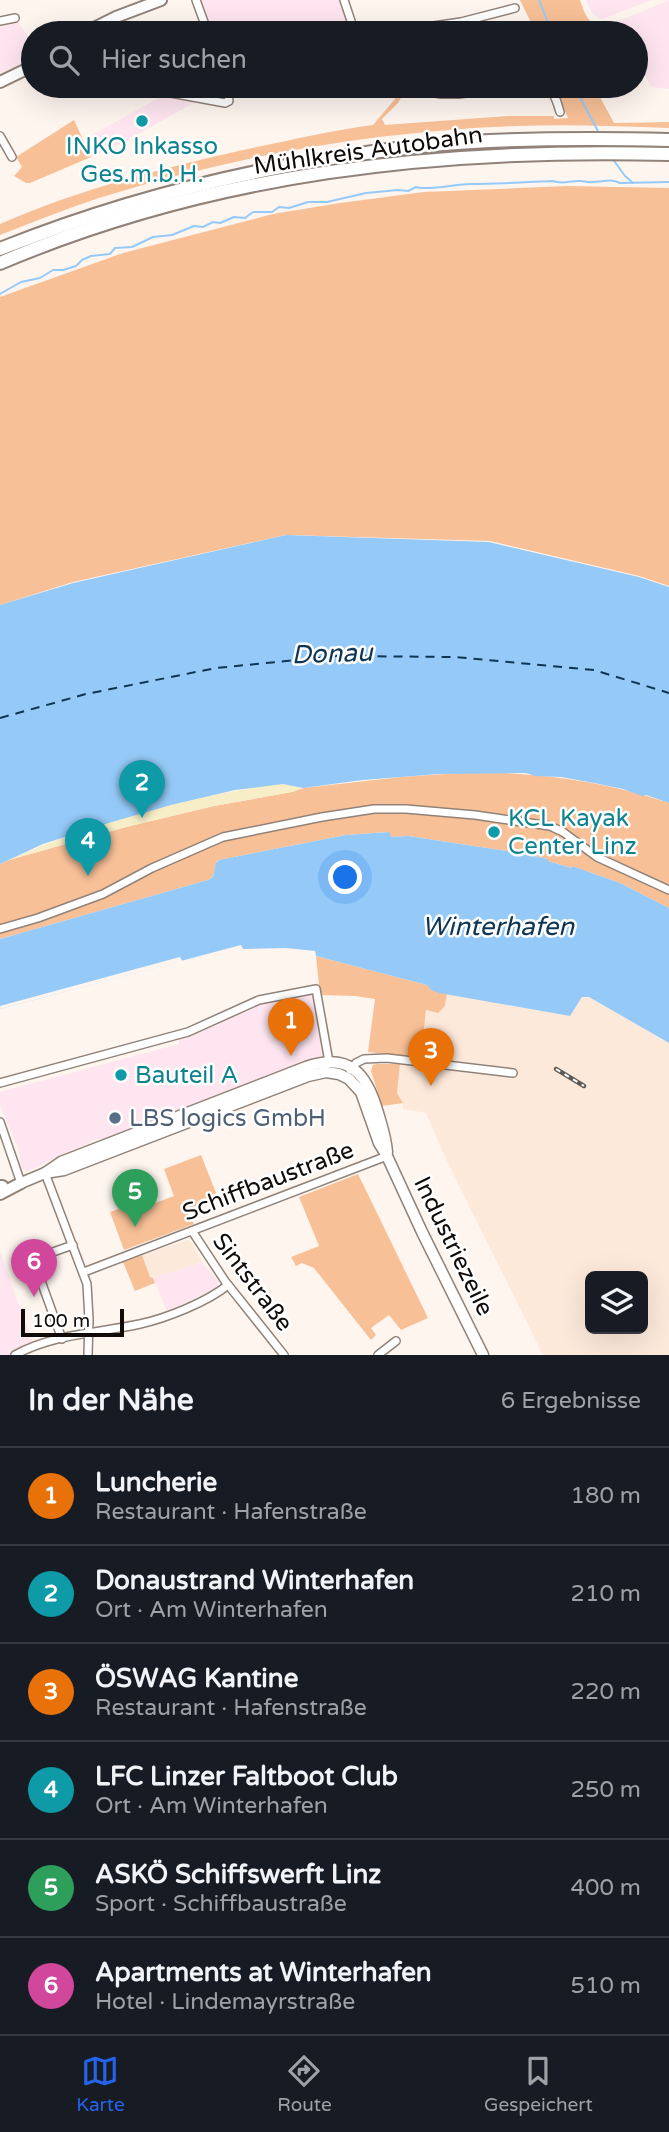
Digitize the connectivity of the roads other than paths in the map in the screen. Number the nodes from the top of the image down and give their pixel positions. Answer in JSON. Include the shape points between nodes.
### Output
{"nodes":[{"id":1,"x":161,"y":0,"type":"edge"},
{"id":2,"x":196,"y":0,"type":"edge"},
{"id":3,"x":344,"y":0,"type":"edge"},
{"id":4,"x":515,"y":8,"type":"dead end"},
{"id":5,"x":15,"y":18,"type":"dead end"},
{"id":6,"x":0,"y":21,"type":"edge"},
{"id":7,"x":110,"y":21,"type":"edge"},
{"id":8,"x":204,"y":21,"type":"edge"},
{"id":9,"x":351,"y":21,"type":"edge"},
{"id":10,"x":465,"y":21,"type":"edge"},
{"id":11,"x":21,"y":72,"type":"edge"},
{"id":12,"x":0,"y":82,"type":"edge"},
{"id":13,"x":198,"y":98,"type":"edge"},
{"id":14,"x":230,"y":98,"type":"edge"},
{"id":15,"x":556,"y":98,"type":"edge"},
{"id":16,"x":560,"y":112,"type":"dead end"},
{"id":17,"x":0,"y":136,"type":"edge"},
{"id":18,"x":669,"y":140,"type":"edge"},
{"id":19,"x":626,"y":146,"type":"junction"},
{"id":20,"x":669,"y":153,"type":"edge"},
{"id":21,"x":12,"y":157,"type":"dead end"},
{"id":22,"x":0,"y":249,"type":"edge"},
{"id":23,"x":0,"y":263,"type":"edge"},
{"id":24,"x":669,"y":890,"type":"edge"},
{"id":25,"x":0,"y":929,"type":"edge"},
{"id":26,"x":329,"y":1062,"type":"junction"},
{"id":27,"x":352,"y":1068,"type":"junction"},
{"id":28,"x":513,"y":1073,"type":"dead end"},
{"id":29,"x":345,"y":1077,"type":"junction"},
{"id":30,"x":0,"y":1083,"type":"edge"},
{"id":31,"x":0,"y":1122,"type":"edge"},
{"id":32,"x":387,"y":1156,"type":"junction"},
{"id":33,"x":45,"y":1173,"type":"junction"},
{"id":34,"x":21,"y":1183,"type":"junction"},
{"id":35,"x":0,"y":1189,"type":"edge"},
{"id":36,"x":192,"y":1231,"type":"junction"},
{"id":37,"x":73,"y":1245,"type":"junction"},
{"id":38,"x":84,"y":1272,"type":"junction"},
{"id":39,"x":228,"y":1285,"type":"junction"},
{"id":40,"x":89,"y":1332,"type":"junction"},
{"id":41,"x":62,"y":1339,"type":"junction"},
{"id":42,"x":396,"y":1341,"type":"dead end"},
{"id":43,"x":15,"y":1355,"type":"edge"},
{"id":44,"x":88,"y":1355,"type":"edge"},
{"id":45,"x":284,"y":1355,"type":"edge"},
{"id":46,"x":378,"y":1355,"type":"edge"},
{"id":47,"x":483,"y":1355,"type":"edge"}],
"edges":[{"from":1,"to":7,"type":"main road"},
{"from":2,"to":8,"type":"street"},
{"from":3,"to":9,"type":"street"},
{"from":4,"to":10,"type":"street"},
{"from":5,"to":6,"type":"street"},
{"from":11,"to":12,"type":"main road"},
{"from":13,"to":14,"type":"street","via":[[225,103]]},
{"from":15,"to":16,"type":"street"},
{"from":17,"to":21,"type":"street"},
{"from":18,"to":19,"type":"highway","name":"Mühlkreis Autobahn"},
{"from":19,"to":20,"type":"highway","name":"Mühlkreis Autobahn"},
{"from":19,"to":22,"type":"highway","name":"Mühlkreis Autobahn","via":[[581,139],[433,145],[285,166],[124,205]]},
{"from":19,"to":23,"type":"highway","name":"Mühlkreis Autobahn","via":[[428,159],[308,175],[138,214]]},
{"from":24,"to":25,"type":"street","via":[[597,857],[553,827],[475,815],[374,810],[229,835],[103,894]]},
{"from":26,"to":27,"type":"main road"},
{"from":26,"to":30,"type":"street","via":[[316,989],[259,1000],[188,1032]]},
{"from":26,"to":33,"type":"main road","via":[[61,1162]]},
{"from":27,"to":28,"type":"street","via":[[364,1059],[387,1058]]},
{"from":27,"to":29,"type":"street"},
{"from":27,"to":32,"type":"main road","via":[[371,1090]]},
{"from":29,"to":32,"type":"main road","via":[[361,1092]]},
{"from":29,"to":33,"type":"main road","via":[[326,1072],[308,1076],[64,1170]]},
{"from":31,"to":34,"type":"street"},
{"from":32,"to":36,"type":"street","name":"Schiffbaustraße"},
{"from":32,"to":47,"type":"main road","name":"Industriezeile"},
{"from":33,"to":34,"type":"main road"},
{"from":33,"to":37,"type":"street"},
{"from":34,"to":35,"type":"main road"},
{"from":36,"to":38,"type":"street","name":"Schiffbaustraße"},
{"from":36,"to":39,"type":"street","name":"Sintstraße"},
{"from":37,"to":38,"type":"street"},
{"from":37,"to":41,"type":"street","via":[[33,1259]]},
{"from":38,"to":40,"type":"street"},
{"from":39,"to":40,"type":"street","via":[[147,1322]]},
{"from":39,"to":45,"type":"street","name":"Sintstraße"},
{"from":40,"to":41,"type":"street"},
{"from":40,"to":44,"type":"street"},
{"from":41,"to":43,"type":"street"},
{"from":42,"to":46,"type":"street"}]}
